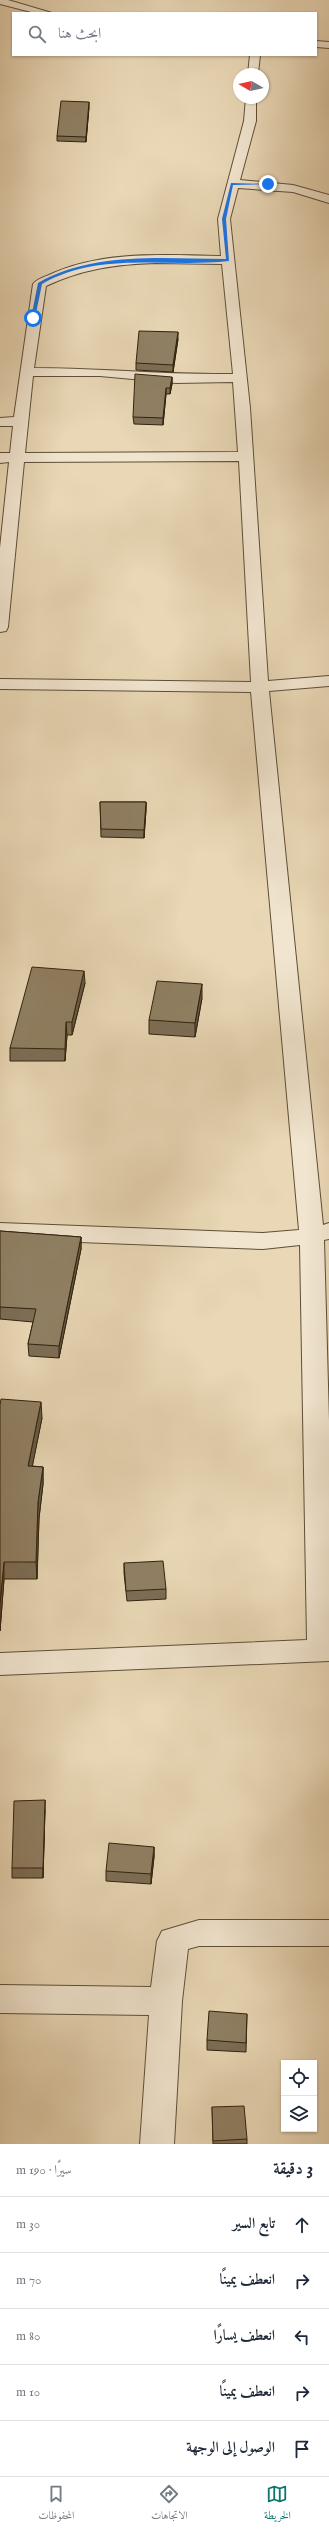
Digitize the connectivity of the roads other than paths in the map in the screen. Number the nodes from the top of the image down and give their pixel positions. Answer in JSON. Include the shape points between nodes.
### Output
{"nodes":[{"id":1,"x":0,"y":1,"type":"edge"},
{"id":2,"x":43,"y":12,"type":"edge"},
{"id":3,"x":317,"y":44,"type":"edge"},
{"id":4,"x":329,"y":44,"type":"edge"},
{"id":5,"x":255,"y":56,"type":"edge"},
{"id":6,"x":254,"y":68,"type":"edge"},
{"id":7,"x":251,"y":104,"type":"edge"},
{"id":8,"x":232,"y":184,"type":"junction"},
{"id":9,"x":329,"y":199,"type":"edge"},
{"id":10,"x":228,"y":260,"type":"junction"},
{"id":11,"x":26,"y":372,"type":"junction"},
{"id":12,"x":240,"y":378,"type":"junction"},
{"id":13,"x":20,"y":421,"type":"junction"},
{"id":14,"x":0,"y":422,"type":"edge"},
{"id":15,"x":246,"y":456,"type":"junction"},
{"id":16,"x":0,"y":458,"type":"edge"},
{"id":17,"x":16,"y":458,"type":"junction"},
{"id":18,"x":5,"y":522,"type":"edge"},
{"id":19,"x":0,"y":627,"type":"edge"},
{"id":20,"x":329,"y":681,"type":"edge"},
{"id":21,"x":0,"y":684,"type":"edge"},
{"id":22,"x":260,"y":687,"type":"junction"},
{"id":23,"x":0,"y":1231,"type":"edge"},
{"id":24,"x":321,"y":1234,"type":"edge"},
{"id":25,"x":325,"y":1650,"type":"edge"},
{"id":26,"x":0,"y":1664,"type":"edge"},
{"id":27,"x":329,"y":1933,"type":"edge"},
{"id":28,"x":0,"y":1999,"type":"edge"},
{"id":29,"x":166,"y":2001,"type":"junction"},
{"id":30,"x":157,"y":2144,"type":"edge"}],
"edges":[{"from":1,"to":2,"type":"street"},
{"from":3,"to":4,"type":"street"},
{"from":5,"to":6,"type":"street"},
{"from":7,"to":8,"type":"street","via":[[250,121]]},
{"from":8,"to":9,"type":"street","via":[[288,186]]},
{"from":8,"to":10,"type":"street","via":[[224,219]]},
{"from":10,"to":11,"type":"street","via":[[104,263],[75,268],[55,275],[40,284]]},
{"from":10,"to":12,"type":"street"},
{"from":11,"to":12,"type":"street","via":[[100,372],[176,378]]},
{"from":11,"to":13,"type":"street"},
{"from":12,"to":15,"type":"street"},
{"from":13,"to":14,"type":"street"},
{"from":13,"to":17,"type":"street"},
{"from":15,"to":17,"type":"street"},
{"from":15,"to":22,"type":"street"},
{"from":16,"to":17,"type":"street"},
{"from":17,"to":18,"type":"street"},
{"from":18,"to":19,"type":"street"},
{"from":20,"to":22,"type":"street"},
{"from":21,"to":22,"type":"street"},
{"from":22,"to":24,"type":"street"},
{"from":23,"to":24,"type":"street","via":[[263,1241]]},
{"from":24,"to":25,"type":"street"},
{"from":25,"to":26,"type":"street"},
{"from":27,"to":29,"type":"street","via":[[199,1933],[184,1936],[174,1941]]},
{"from":28,"to":29,"type":"street"},
{"from":29,"to":30,"type":"street"}]}
